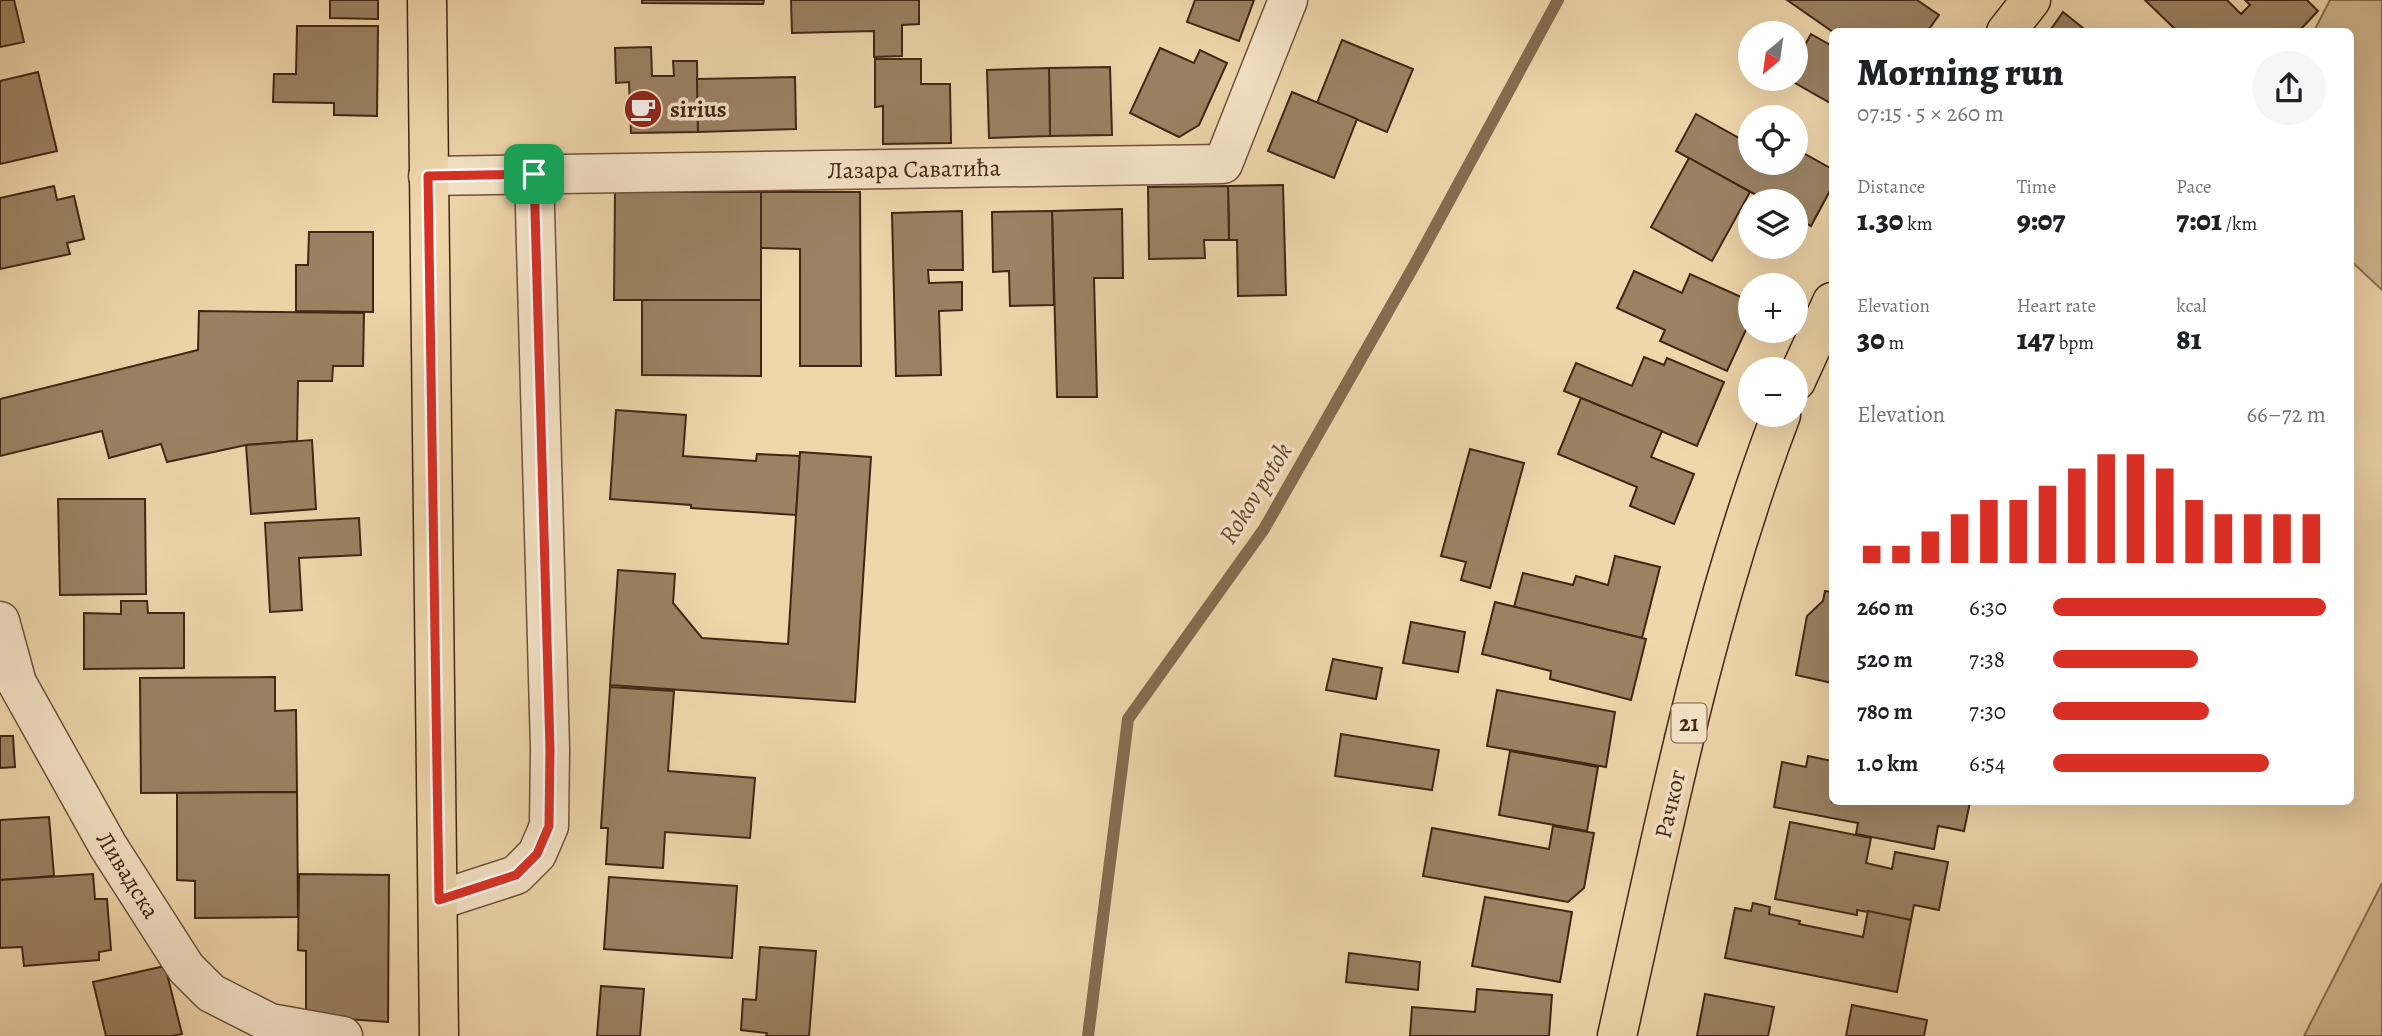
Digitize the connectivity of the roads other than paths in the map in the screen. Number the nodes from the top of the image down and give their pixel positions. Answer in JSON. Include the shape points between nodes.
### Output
{"nodes":[{"id":1,"x":427,"y":0,"type":"edge"},
{"id":2,"x":1289,"y":0,"type":"edge"},
{"id":3,"x":2031,"y":0,"type":"edge"},
{"id":4,"x":2009,"y":28,"type":"edge"},
{"id":5,"x":534,"y":174,"type":"junction"},
{"id":6,"x":428,"y":176,"type":"junction"},
{"id":7,"x":1829,"y":309,"type":"edge"},
{"id":8,"x":1807,"y":357,"type":"edge"},
{"id":9,"x":1776,"y":427,"type":"edge"},
{"id":10,"x":0,"y":621,"type":"edge"},
{"id":11,"x":439,"y":900,"type":"junction"},
{"id":12,"x":253,"y":1026,"type":"edge"},
{"id":13,"x":343,"y":1036,"type":"edge"},
{"id":14,"x":439,"y":1036,"type":"edge"},
{"id":15,"x":1617,"y":1036,"type":"edge"}],
"edges":[{"from":1,"to":6,"type":"main road"},
{"from":2,"to":5,"type":"street","name":"Лазара Саватића","via":[[1223,164]]},
{"from":3,"to":4,"type":"main road"},
{"from":5,"to":6,"type":"street","name":"Лазара Саватића"},
{"from":5,"to":11,"type":"street","via":[[549,826],[537,854],[516,875]]},
{"from":6,"to":11,"type":"main road"},
{"from":7,"to":8,"type":"main road"},
{"from":9,"to":15,"type":"main road","name":"Рачког","number":"21","via":[[1727,572]]},
{"from":10,"to":12,"type":"street","name":"Ливадска","via":[[17,683],[108,846],[186,968]]},
{"from":11,"to":14,"type":"main road"},
{"from":12,"to":13,"type":"street","name":"Ливадска","via":[[270,1023]]}]}
